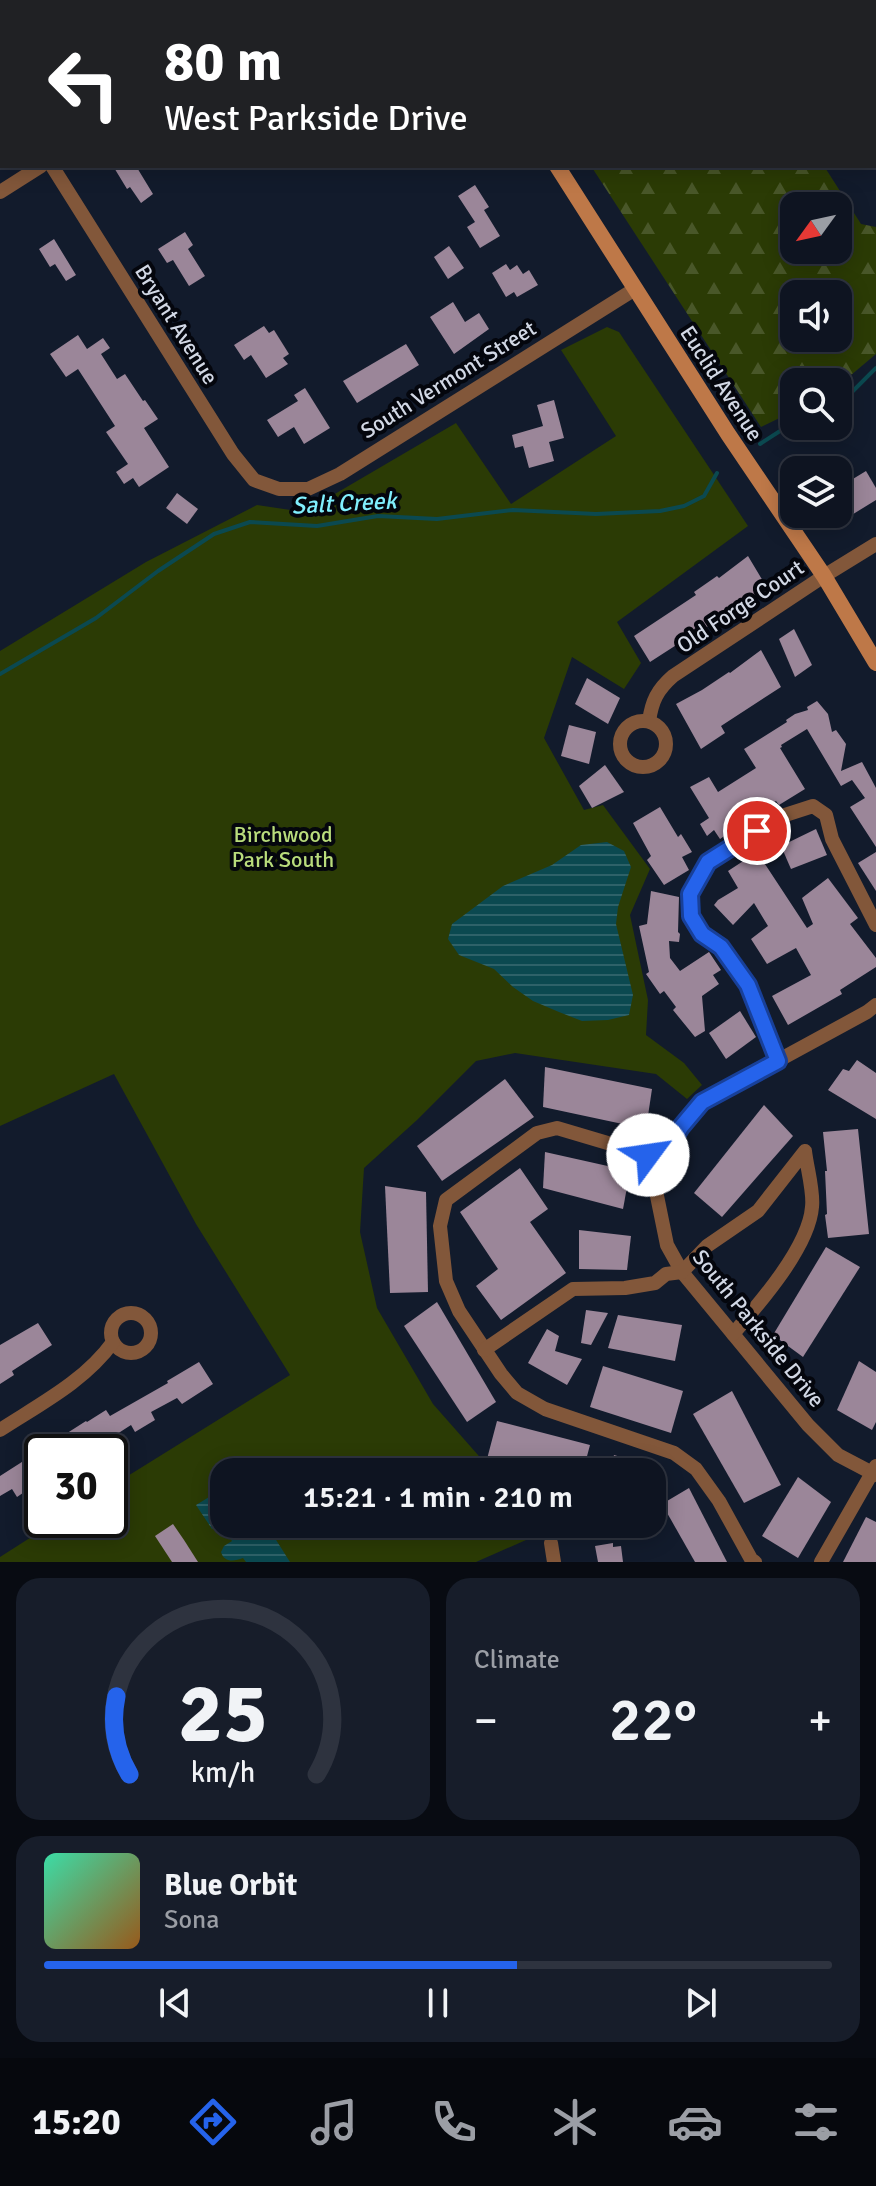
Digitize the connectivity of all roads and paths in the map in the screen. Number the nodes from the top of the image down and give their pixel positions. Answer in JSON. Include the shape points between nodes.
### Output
{"nodes":[{"id":1,"x":38,"y":168,"type":"edge"},
{"id":2,"x":53,"y":168,"type":"edge"},
{"id":3,"x":558,"y":168,"type":"edge"},
{"id":4,"x":0,"y":192,"type":"edge"},
{"id":5,"x":635,"y":289,"type":"junction"},
{"id":6,"x":279,"y":489,"type":"joint"},
{"id":7,"x":876,"y":544,"type":"edge"},
{"id":8,"x":824,"y":576,"type":"junction"},
{"id":9,"x":876,"y":663,"type":"edge"},
{"id":10,"x":649,"y":721,"type":"dead end"},
{"id":11,"x":876,"y":925,"type":"edge"},
{"id":12,"x":873,"y":1014,"type":"edge"},
{"id":13,"x":778,"y":1061,"type":"junction"},
{"id":14,"x":659,"y":1163,"type":"junction"},
{"id":15,"x":682,"y":1272,"type":"junction"},
{"id":16,"x":733,"y":1334,"type":"junction"},
{"id":17,"x":113,"y":1342,"type":"dead end"},
{"id":18,"x":484,"y":1350,"type":"junction"},
{"id":19,"x":0,"y":1430,"type":"edge"},
{"id":20,"x":875,"y":1472,"type":"edge"},
{"id":21,"x":551,"y":1543,"type":"dead end"},
{"id":22,"x":554,"y":1562,"type":"edge"},
{"id":23,"x":755,"y":1562,"type":"edge"},
{"id":24,"x":821,"y":1562,"type":"edge"}],
"edges":[{"from":1,"to":4,"type":"street"},
{"from":2,"to":6,"type":"street","name":"Bryant Avenue","via":[[233,454],[254,480]]},
{"from":3,"to":5,"type":"main road","name":"Euclid Avenue"},
{"from":5,"to":6,"type":"street","name":"South Vermont Street","via":[[340,474],[308,489]]},
{"from":5,"to":8,"type":"main road","name":"Euclid Avenue"},
{"from":7,"to":8,"type":"street","name":"Old Forge Court"},
{"from":8,"to":9,"type":"main road","name":"Euclid Avenue"},
{"from":8,"to":10,"type":"street","name":"Old Forge Court","via":[[673,676],[659,689]]},
{"from":11,"to":13,"type":"street","via":[[832,839],[826,815],[813,806],[782,816],[708,862],[690,894],[691,916],[748,985]]},
{"from":12,"to":13,"type":"street","name":"South Parkside Drive"},
{"from":13,"to":14,"type":"street","name":"South Parkside Drive","via":[[702,1102]]},
{"from":14,"to":15,"type":"street","name":"South Parkside Drive","via":[[661,1222]]},
{"from":14,"to":18,"type":"street","via":[[557,1128],[537,1133],[446,1200],[440,1226],[446,1281]]},
{"from":15,"to":16,"type":"street","name":"South Parkside Drive"},
{"from":15,"to":16,"type":"street","via":[[707,1246],[758,1211],[805,1151],[812,1207],[803,1241]]},
{"from":15,"to":18,"type":"street","via":[[625,1288],[573,1289]]},
{"from":16,"to":20,"type":"street","name":"South Parkside Drive","via":[[838,1455]]},
{"from":17,"to":19,"type":"street","via":[[90,1369]]},
{"from":18,"to":23,"type":"street","via":[[517,1393],[545,1409],[674,1453],[696,1469]]},
{"from":20,"to":24,"type":"street"},
{"from":21,"to":22,"type":"street"}]}
